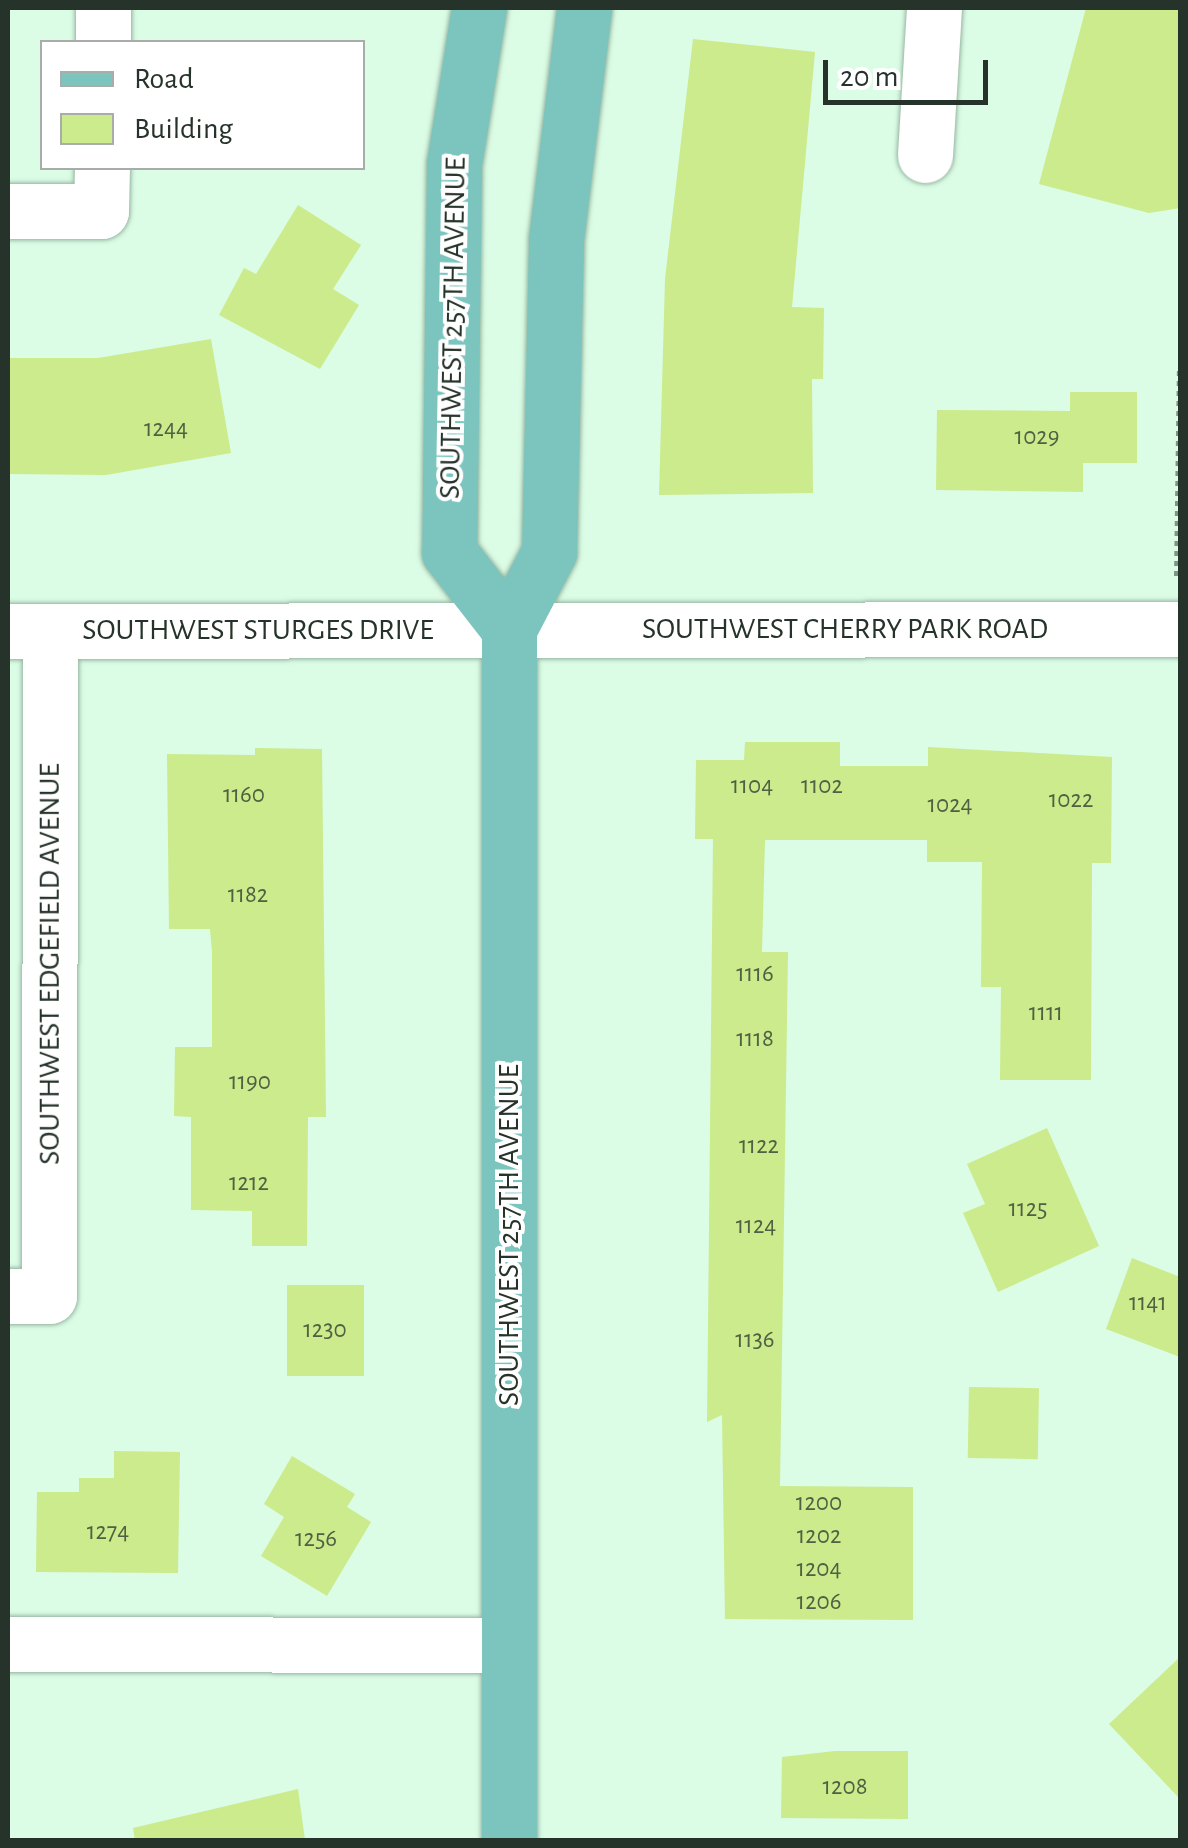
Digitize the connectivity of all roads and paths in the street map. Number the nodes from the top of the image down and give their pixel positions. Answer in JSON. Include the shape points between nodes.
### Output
{"nodes":[{"id":1,"x":103,"y":8,"type":"edge"},
{"id":2,"x":479,"y":8,"type":"edge"},
{"id":3,"x":584,"y":8,"type":"edge"},
{"id":4,"x":934,"y":8,"type":"edge"},
{"id":5,"x":103,"y":40,"type":"edge"},
{"id":6,"x":925,"y":155,"type":"dead end"},
{"id":7,"x":102,"y":189,"type":"edge"},
{"id":8,"x":8,"y":211,"type":"edge"},
{"id":9,"x":1180,"y":367,"type":"edge"},
{"id":10,"x":509,"y":629,"type":"junction"},
{"id":11,"x":1179,"y":629,"type":"edge"},
{"id":12,"x":29,"y":631,"type":"edge"},
{"id":13,"x":28,"y":1296,"type":"edge"},
{"id":14,"x":8,"y":1644,"type":"edge"},
{"id":15,"x":509,"y":1645,"type":"junction"},
{"id":16,"x":509,"y":1840,"type":"edge"}],
"edges":[{"from":1,"to":5,"type":"street"},
{"from":2,"to":10,"type":"main road","name":"SOUTHWEST 257TH AVENUE","via":[[454,164],[449,552]]},
{"from":3,"to":10,"type":"main road","name":"SOUTHWEST 257TH AVENUE","via":[[556,240],[549,552]]},
{"from":4,"to":6,"type":"street"},
{"from":7,"to":8,"type":"street"},
{"from":9,"to":11,"type":"path"},
{"from":10,"to":11,"type":"street","name":"SOUTHWEST CHERRY PARK ROAD"},
{"from":10,"to":12,"type":"street","name":"SOUTHWEST STURGES DRIVE"},
{"from":10,"to":15,"type":"main road","name":"SOUTHWEST 257TH AVENUE"},
{"from":12,"to":13,"type":"street","name":"SOUTHWEST EDGEFIELD AVENUE"},
{"from":14,"to":15,"type":"street"},
{"from":15,"to":16,"type":"main road","name":"SOUTHWEST 257TH AVENUE"}]}
